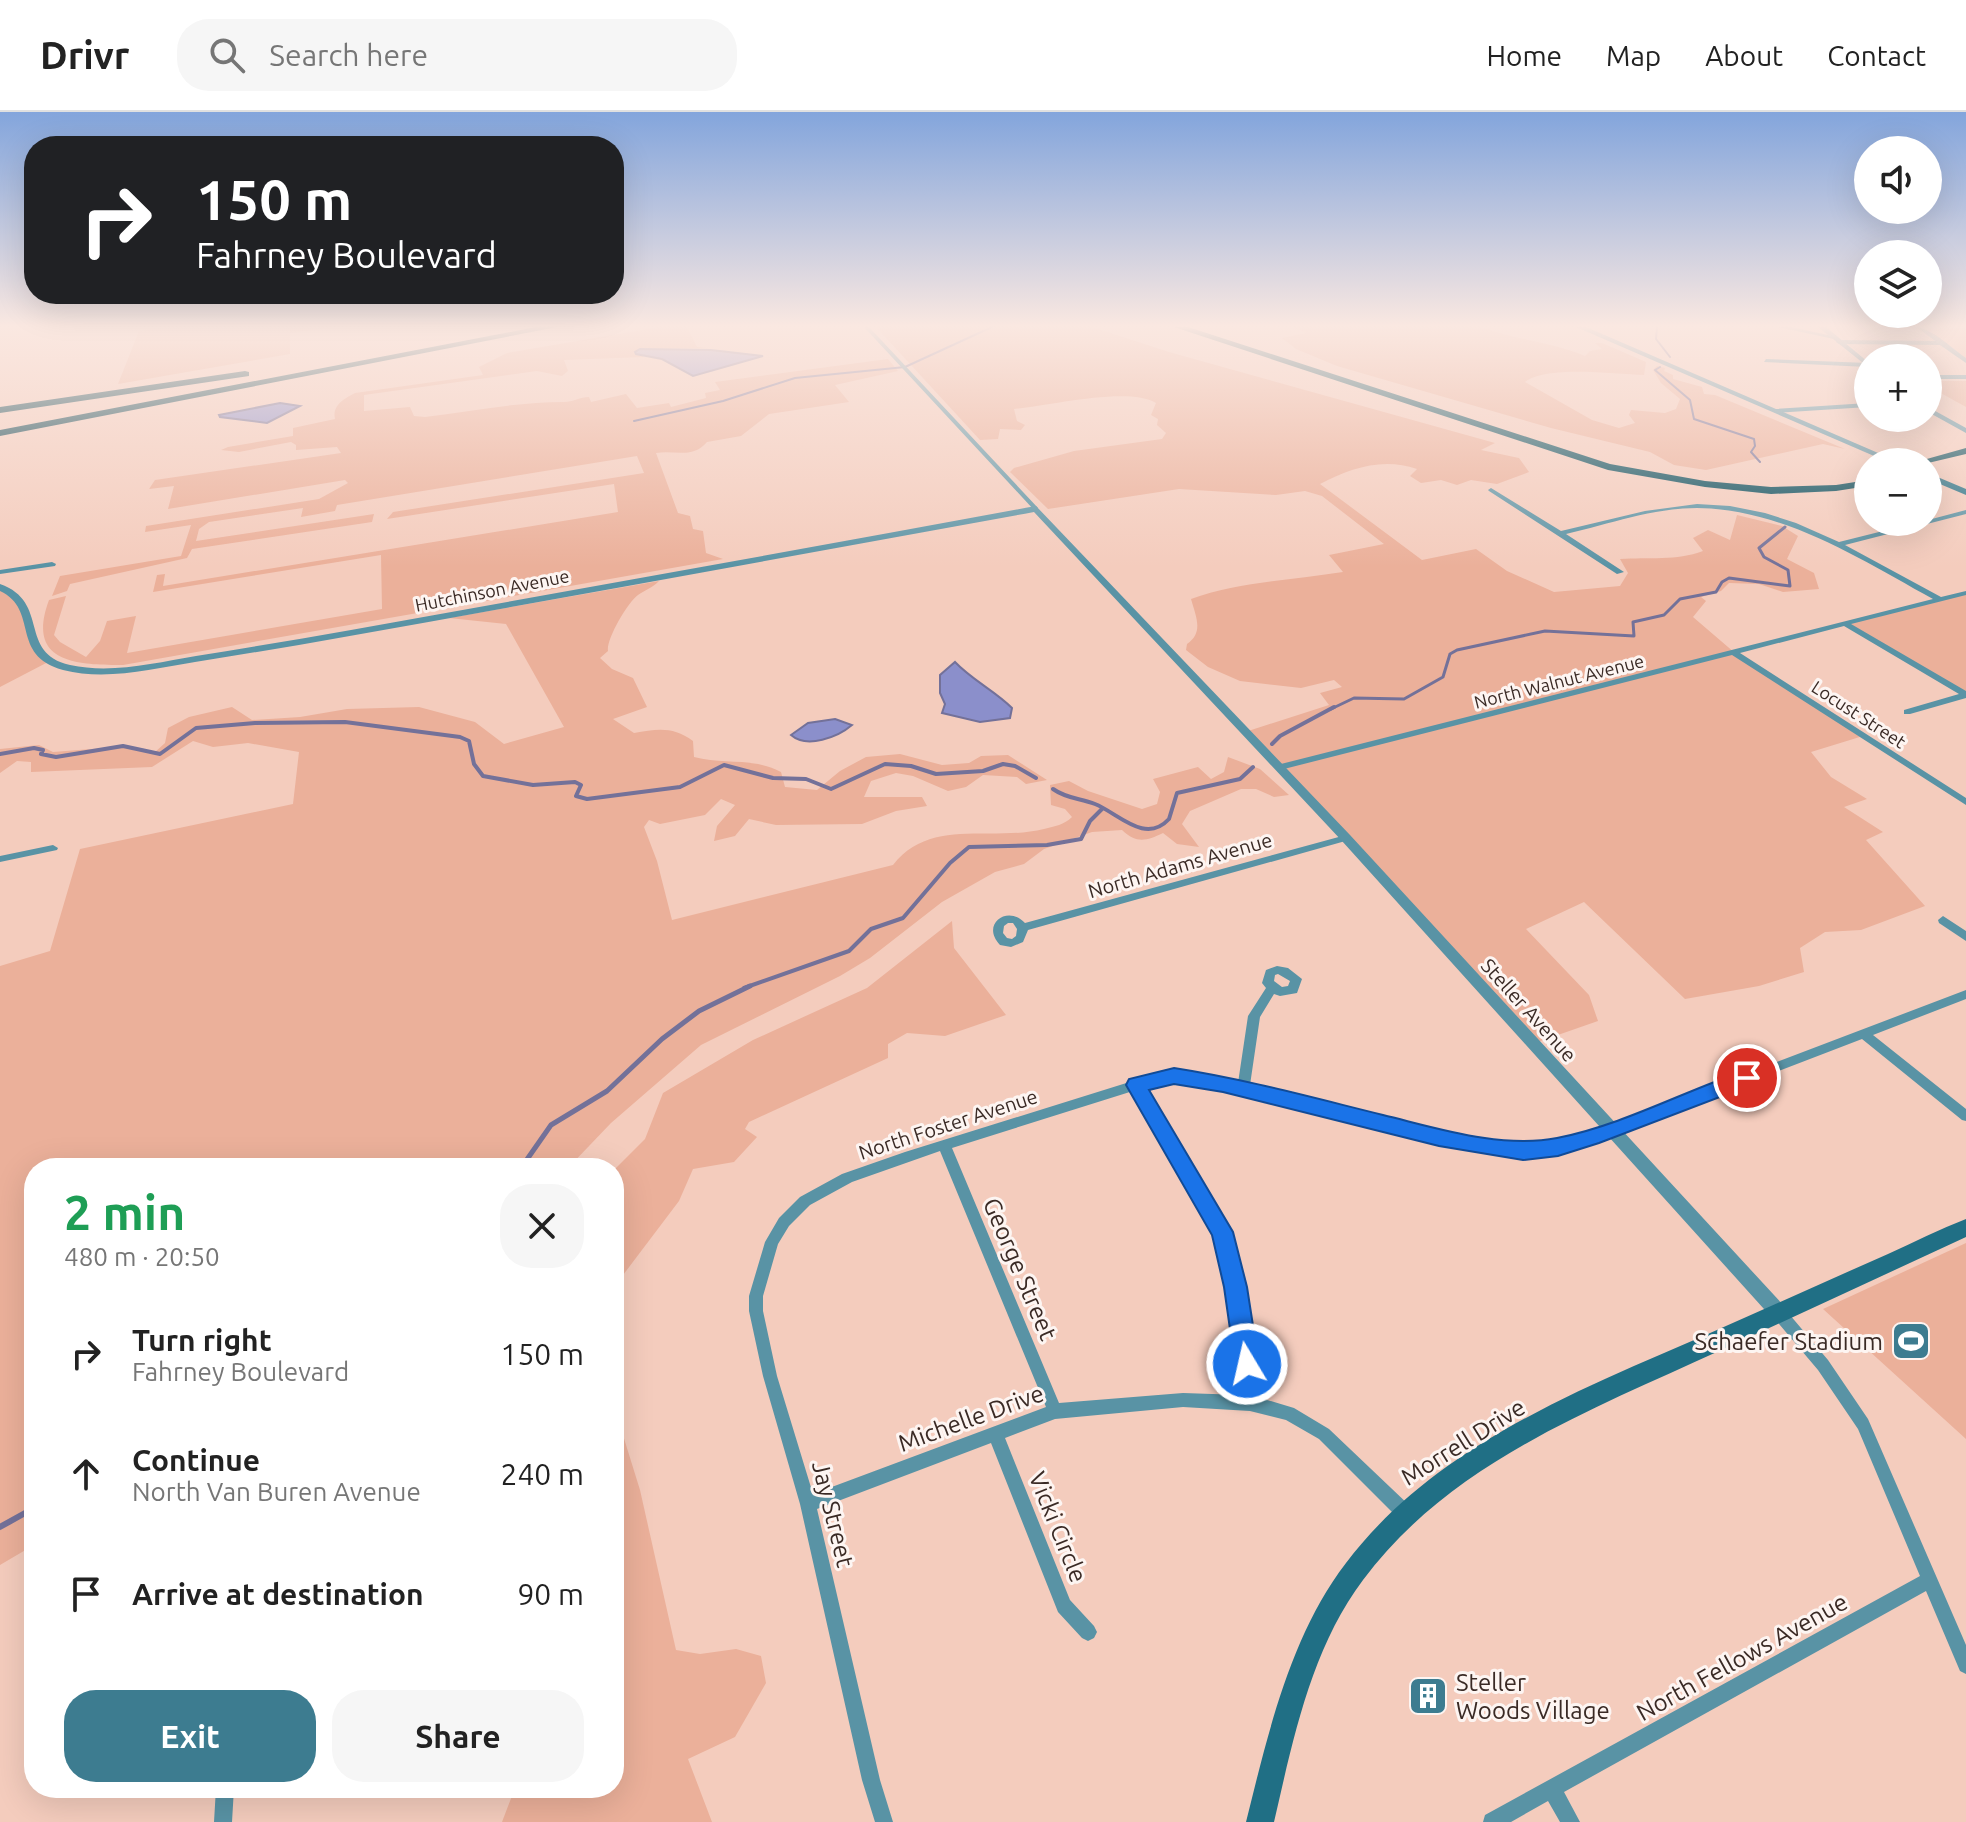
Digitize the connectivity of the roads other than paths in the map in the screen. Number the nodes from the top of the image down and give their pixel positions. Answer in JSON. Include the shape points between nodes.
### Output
{"nodes":[{"id":1,"x":21,"y":407,"type":"edge"},
{"id":2,"x":85,"y":407,"type":"edge"},
{"id":3,"x":140,"y":407,"type":"edge"},
{"id":4,"x":154,"y":407,"type":"edge"},
{"id":5,"x":941,"y":407,"type":"edge"},
{"id":6,"x":1423,"y":407,"type":"edge"},
{"id":7,"x":1441,"y":407,"type":"edge"},
{"id":8,"x":1766,"y":407,"type":"edge"},
{"id":9,"x":1840,"y":407,"type":"edge"},
{"id":10,"x":0,"y":410,"type":"edge"},
{"id":11,"x":1776,"y":411,"type":"junction"},
{"id":12,"x":1942,"y":417,"type":"edge"},
{"id":13,"x":0,"y":423,"type":"edge"},
{"id":14,"x":1966,"y":431,"type":"edge"},
{"id":15,"x":0,"y":433,"type":"edge"},
{"id":16,"x":0,"y":442,"type":"edge"},
{"id":17,"x":1862,"y":448,"type":"edge"},
{"id":18,"x":1966,"y":451,"type":"edge"},
{"id":19,"x":1942,"y":457,"type":"edge"},
{"id":20,"x":1966,"y":459,"type":"edge"},
{"id":21,"x":1942,"y":465,"type":"edge"},
{"id":22,"x":1854,"y":477,"type":"edge"},
{"id":23,"x":1942,"y":482,"type":"edge"},
{"id":24,"x":1854,"y":484,"type":"edge"},
{"id":25,"x":1491,"y":490,"type":"dead end"},
{"id":26,"x":1966,"y":492,"type":"edge"},
{"id":27,"x":1036,"y":509,"type":"junction"},
{"id":28,"x":1966,"y":512,"type":"edge"},
{"id":29,"x":1942,"y":518,"type":"edge"},
{"id":30,"x":1559,"y":534,"type":"junction"},
{"id":31,"x":1873,"y":536,"type":"edge"},
{"id":32,"x":1837,"y":545,"type":"junction"},
{"id":33,"x":52,"y":564,"type":"dead end"},
{"id":34,"x":0,"y":572,"type":"edge"},
{"id":35,"x":1620,"y":572,"type":"dead end"},
{"id":36,"x":0,"y":587,"type":"edge"},
{"id":37,"x":1966,"y":593,"type":"edge"},
{"id":38,"x":1941,"y":600,"type":"junction"},
{"id":39,"x":1845,"y":624,"type":"junction"},
{"id":40,"x":1735,"y":653,"type":"junction"},
{"id":41,"x":1966,"y":695,"type":"edge"},
{"id":42,"x":1907,"y":712,"type":"dead end"},
{"id":43,"x":1280,"y":767,"type":"junction"},
{"id":44,"x":1966,"y":802,"type":"edge"},
{"id":45,"x":1346,"y":838,"type":"junction"},
{"id":46,"x":53,"y":848,"type":"dead end"},
{"id":47,"x":0,"y":859,"type":"edge"},
{"id":48,"x":1943,"y":920,"type":"dead end"},
{"id":49,"x":1024,"y":927,"type":"dead end"},
{"id":50,"x":1966,"y":937,"type":"edge"},
{"id":51,"x":1272,"y":988,"type":"dead end"},
{"id":52,"x":1966,"y":994,"type":"edge"},
{"id":53,"x":1863,"y":1033,"type":"junction"},
{"id":54,"x":1136,"y":1085,"type":"junction"},
{"id":55,"x":1243,"y":1089,"type":"junction"},
{"id":56,"x":1966,"y":1116,"type":"edge"},
{"id":57,"x":1611,"y":1130,"type":"junction"},
{"id":58,"x":944,"y":1145,"type":"junction"},
{"id":59,"x":784,"y":1222,"type":"joint"},
{"id":60,"x":1966,"y":1228,"type":"edge"},
{"id":61,"x":1779,"y":1313,"type":"junction"},
{"id":62,"x":1250,"y":1403,"type":"junction"},
{"id":63,"x":1055,"y":1411,"type":"junction"},
{"id":64,"x":995,"y":1433,"type":"junction"},
{"id":65,"x":808,"y":1504,"type":"junction"},
{"id":66,"x":1405,"y":1513,"type":"junction"},
{"id":67,"x":1930,"y":1580,"type":"junction"},
{"id":68,"x":1088,"y":1632,"type":"dead end"},
{"id":69,"x":1966,"y":1665,"type":"edge"},
{"id":70,"x":1552,"y":1790,"type":"junction"},
{"id":71,"x":224,"y":1798,"type":"edge"},
{"id":72,"x":223,"y":1822,"type":"edge"},
{"id":73,"x":884,"y":1822,"type":"edge"},
{"id":74,"x":1260,"y":1822,"type":"edge"},
{"id":75,"x":1492,"y":1822,"type":"edge"},
{"id":76,"x":1571,"y":1822,"type":"edge"}],
"edges":[{"from":1,"to":10,"type":"highway"},
{"from":2,"to":13,"type":"highway"},
{"from":3,"to":15,"type":"highway"},
{"from":4,"to":16,"type":"highway"},
{"from":5,"to":27,"type":"street"},
{"from":6,"to":24,"type":"highway","via":[[1608,467],[1661,478],[1742,487]]},
{"from":7,"to":22,"type":"highway","via":[[1573,450],[1655,470],[1766,480]]},
{"from":8,"to":11,"type":"street"},
{"from":9,"to":11,"type":"street"},
{"from":11,"to":17,"type":"street"},
{"from":12,"to":14,"type":"street"},
{"from":18,"to":19,"type":"highway"},
{"from":20,"to":21,"type":"highway"},
{"from":23,"to":26,"type":"main road"},
{"from":25,"to":30,"type":"street"},
{"from":27,"to":36,"type":"street","name":"Hutchinson Avenue","via":[[287,644],[102,672],[64,667],[37,653],[29,635],[27,606],[19,595]]},
{"from":27,"to":43,"type":"street","name":"Steller Avenue"},
{"from":28,"to":29,"type":"street"},
{"from":30,"to":32,"type":"street","via":[[1696,506],[1737,509],[1791,523]]},
{"from":30,"to":35,"type":"street"},
{"from":31,"to":32,"type":"street"},
{"from":32,"to":38,"type":"street"},
{"from":33,"to":34,"type":"street"},
{"from":37,"to":38,"type":"street","name":"North Walnut Avenue"},
{"from":38,"to":39,"type":"street","name":"North Walnut Avenue"},
{"from":39,"to":40,"type":"street","name":"North Walnut Avenue"},
{"from":39,"to":41,"type":"street"},
{"from":40,"to":43,"type":"street","name":"North Walnut Avenue"},
{"from":40,"to":44,"type":"street","name":"Locust Street"},
{"from":41,"to":42,"type":"street"},
{"from":43,"to":45,"type":"street","name":"Steller Avenue"},
{"from":45,"to":49,"type":"street","name":"North Adams Avenue"},
{"from":45,"to":57,"type":"street","name":"Steller Avenue"},
{"from":46,"to":47,"type":"street"},
{"from":48,"to":50,"type":"street"},
{"from":51,"to":55,"type":"street","via":[[1254,1016]]},
{"from":52,"to":53,"type":"street","name":"North Foster Avenue"},
{"from":53,"to":56,"type":"street"},
{"from":53,"to":57,"type":"street","name":"North Foster Avenue"},
{"from":54,"to":55,"type":"street","name":"North Foster Avenue","via":[[1174,1076]]},
{"from":54,"to":58,"type":"street","name":"North Foster Avenue"},
{"from":54,"to":62,"type":"street","via":[[1222,1232]]},
{"from":55,"to":57,"type":"street","name":"North Foster Avenue","via":[[1439,1137],[1523,1151],[1558,1147]]},
{"from":57,"to":61,"type":"street","name":"Steller Avenue"},
{"from":58,"to":59,"type":"street","name":"North Foster Avenue","via":[[821,1190]]},
{"from":58,"to":63,"type":"street","name":"George Street"},
{"from":59,"to":65,"type":"street","name":"Jay Street","via":[[762,1272],[756,1311]]},
{"from":60,"to":61,"type":"main road","name":"Morrell Drive"},
{"from":61,"to":66,"type":"main road","name":"Morrell Drive","via":[[1508,1442]]},
{"from":61,"to":67,"type":"street","name":"Steller Avenue","via":[[1863,1424]]},
{"from":62,"to":63,"type":"street","name":"Michelle Drive","via":[[1183,1400]]},
{"from":62,"to":66,"type":"street","name":"Michelle Drive","via":[[1289,1413],[1324,1434]]},
{"from":63,"to":64,"type":"street","name":"Michelle Drive"},
{"from":64,"to":65,"type":"street","name":"Michelle Drive"},
{"from":64,"to":68,"type":"street","name":"Vicki Circle","via":[[1064,1606]]},
{"from":65,"to":73,"type":"street","name":"Jay Street"},
{"from":66,"to":74,"type":"main road","name":"Morrell Drive","via":[[1353,1573],[1322,1631],[1285,1717]]},
{"from":67,"to":69,"type":"street","name":"Steller Avenue"},
{"from":67,"to":70,"type":"street","name":"North Fellows Avenue"},
{"from":70,"to":75,"type":"street","name":"North Fellows Avenue"},
{"from":70,"to":76,"type":"street"},
{"from":71,"to":72,"type":"street"}]}
